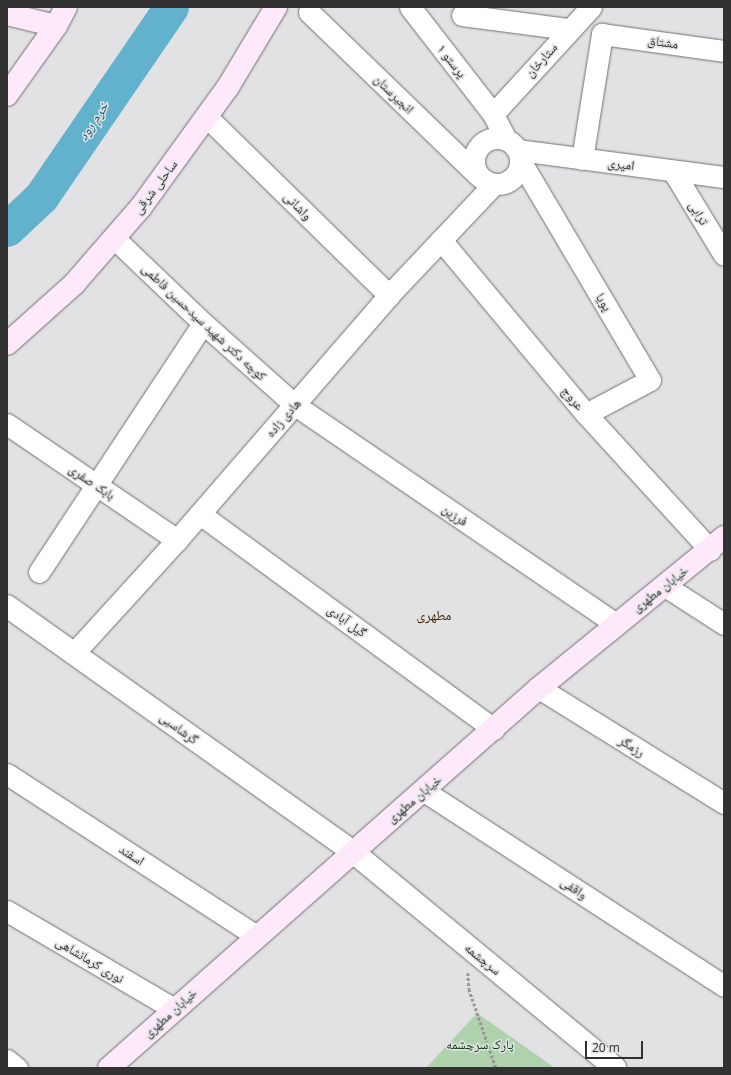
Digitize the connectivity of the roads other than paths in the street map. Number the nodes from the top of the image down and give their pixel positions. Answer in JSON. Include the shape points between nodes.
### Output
{"nodes":[{"id":1,"x":66,"y":7,"type":"edge"},
{"id":2,"x":276,"y":7,"type":"edge"},
{"id":3,"x":410,"y":7,"type":"edge"},
{"id":4,"x":591,"y":7,"type":"edge"},
{"id":5,"x":309,"y":12,"type":"dead end"},
{"id":6,"x":7,"y":14,"type":"edge"},
{"id":7,"x":462,"y":15,"type":"dead end"},
{"id":8,"x":56,"y":26,"type":"junction"},
{"id":9,"x":569,"y":28,"type":"junction"},
{"id":10,"x":724,"y":51,"type":"edge"},
{"id":11,"x":7,"y":95,"type":"edge"},
{"id":12,"x":493,"y":114,"type":"junction"},
{"id":13,"x":207,"y":116,"type":"junction"},
{"id":14,"x":515,"y":150,"type":"junction"},
{"id":15,"x":582,"y":159,"type":"junction"},
{"id":16,"x":673,"y":170,"type":"junction"},
{"id":17,"x":724,"y":177,"type":"edge"},
{"id":18,"x":486,"y":180,"type":"junction"},
{"id":19,"x":114,"y":238,"type":"junction"},
{"id":20,"x":441,"y":240,"type":"junction"},
{"id":21,"x":724,"y":255,"type":"edge"},
{"id":22,"x":389,"y":295,"type":"junction"},
{"id":23,"x":203,"y":323,"type":"junction"},
{"id":24,"x":7,"y":344,"type":"edge"},
{"id":25,"x":295,"y":405,"type":"junction"},
{"id":26,"x":586,"y":414,"type":"junction"},
{"id":27,"x":7,"y":424,"type":"edge"},
{"id":28,"x":96,"y":485,"type":"junction"},
{"id":29,"x":200,"y":514,"type":"junction"},
{"id":30,"x":177,"y":540,"type":"junction"},
{"id":31,"x":717,"y":544,"type":"edge"},
{"id":32,"x":39,"y":572,"type":"dead end"},
{"id":33,"x":665,"y":586,"type":"junction"},
{"id":34,"x":7,"y":606,"type":"edge"},
{"id":35,"x":616,"y":624,"type":"junction"},
{"id":36,"x":724,"y":624,"type":"edge"},
{"id":37,"x":74,"y":653,"type":"junction"},
{"id":38,"x":539,"y":688,"type":"junction"},
{"id":39,"x":494,"y":729,"type":"junction"},
{"id":40,"x":7,"y":774,"type":"edge"},
{"id":41,"x":424,"y":791,"type":"junction"},
{"id":42,"x":724,"y":803,"type":"edge"},
{"id":43,"x":352,"y":851,"type":"junction"},
{"id":44,"x":7,"y":911,"type":"edge"},
{"id":45,"x":256,"y":936,"type":"junction"},
{"id":46,"x":724,"y":986,"type":"edge"},
{"id":47,"x":174,"y":1009,"type":"junction"},
{"id":48,"x":7,"y":1060,"type":"edge"},
{"id":49,"x":17,"y":1068,"type":"edge"},
{"id":50,"x":109,"y":1068,"type":"edge"},
{"id":51,"x":615,"y":1068,"type":"edge"}],
"edges":[{"from":1,"to":8,"type":"main road"},
{"from":2,"to":13,"type":"main road","name":"ساحلی شرقی","via":[[228,87]]},
{"from":3,"to":12,"type":"street","name":"پرستو ۱"},
{"from":4,"to":9,"type":"street","name":"ستارخان"},
{"from":5,"to":18,"type":"street","name":"انجیرستان"},
{"from":6,"to":8,"type":"main road"},
{"from":7,"to":9,"type":"street"},
{"from":8,"to":11,"type":"main road"},
{"from":9,"to":12,"type":"street","name":"ستارخان"},
{"from":10,"to":15,"type":"street","name":"مشتاق","via":[[602,34]]},
{"from":12,"to":14,"type":"street","name":"پرستو ۱"},
{"from":13,"to":19,"type":"main road","name":"ساحلی شرقی","via":[[141,207]]},
{"from":13,"to":22,"type":"street","name":"واشانی"},
{"from":14,"to":15,"type":"street","name":"امیری"},
{"from":14,"to":18,"type":"street","via":[[518,171],[512,179]]},
{"from":14,"to":18,"type":"street","via":[[491,139],[478,147],[474,167]]},
{"from":14,"to":26,"type":"street","name":"پویا","via":[[650,380]]},
{"from":15,"to":16,"type":"street","name":"امیری"},
{"from":16,"to":17,"type":"street","name":"امیری"},
{"from":16,"to":21,"type":"street","name":"ترابی"},
{"from":18,"to":20,"type":"street","name":"هادی زاده"},
{"from":19,"to":23,"type":"street","name":"کوچه دکتر شهید سیدحسین فاطمی"},
{"from":19,"to":24,"type":"main road","name":"ساحلی شرقی","via":[[74,284]]},
{"from":20,"to":22,"type":"street","name":"هادی زاده"},
{"from":20,"to":26,"type":"street","name":"عروج"},
{"from":22,"to":25,"type":"street","name":"هادی زاده"},
{"from":23,"to":25,"type":"street","name":"کوچه دکتر شهید سیدحسین فاطمی"},
{"from":23,"to":28,"type":"street"},
{"from":25,"to":29,"type":"street","name":"هادی زاده"},
{"from":25,"to":35,"type":"street","name":"فرزین"},
{"from":26,"to":31,"type":"street","name":"عروج"},
{"from":27,"to":28,"type":"street","name":"بابک صفری"},
{"from":28,"to":30,"type":"street","name":"بابک صفری"},
{"from":28,"to":32,"type":"street"},
{"from":29,"to":30,"type":"street","name":"هادی زاده"},
{"from":29,"to":39,"type":"street","name":"گیل آبادی"},
{"from":30,"to":37,"type":"street","name":"هادی زاده"},
{"from":31,"to":33,"type":"main road","name":"خیابان مطهری"},
{"from":33,"to":35,"type":"main road","name":"خیابان مطهری"},
{"from":33,"to":36,"type":"street"},
{"from":34,"to":37,"type":"street","name":"گرشاسبی"},
{"from":35,"to":38,"type":"main road","name":"خیابان مطهری"},
{"from":37,"to":43,"type":"street","name":"گرشاسبی"},
{"from":38,"to":39,"type":"main road","name":"خیابان مطهری"},
{"from":38,"to":42,"type":"street","name":"رزمگر"},
{"from":39,"to":41,"type":"main road","name":"خیابان مطهری"},
{"from":40,"to":45,"type":"street","name":"اسفند"},
{"from":41,"to":43,"type":"main road","name":"خیابان مطهری"},
{"from":41,"to":46,"type":"street","name":"واقفی"},
{"from":43,"to":45,"type":"main road","name":"خیابان مطهری"},
{"from":43,"to":51,"type":"street","name":"سرچشمه"},
{"from":44,"to":47,"type":"street","name":"نوری کرمانشاهی"},
{"from":45,"to":47,"type":"main road","name":"خیابان مطهری"},
{"from":47,"to":50,"type":"main road","name":"خیابان مطهری"},
{"from":48,"to":49,"type":"street"}]}
